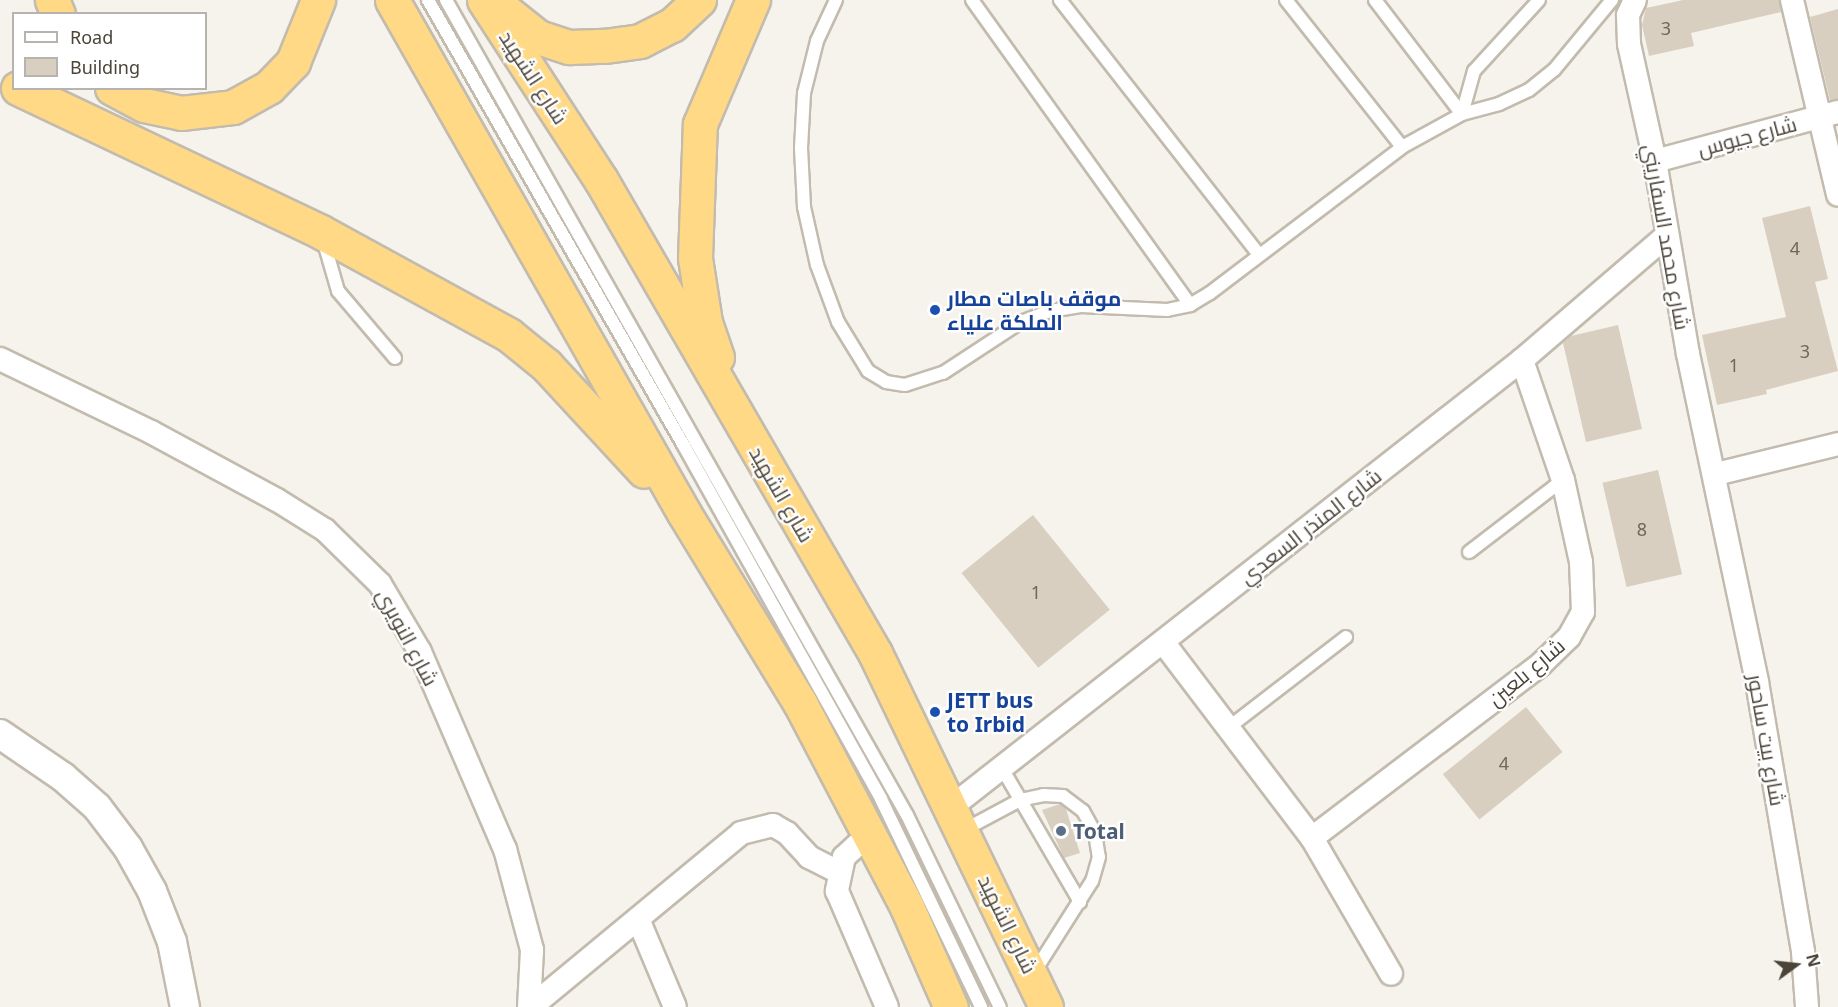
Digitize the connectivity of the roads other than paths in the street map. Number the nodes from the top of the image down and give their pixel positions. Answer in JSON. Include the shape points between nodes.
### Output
{"nodes":[{"id":1,"x":318,"y":0,"type":"edge"},
{"id":2,"x":392,"y":0,"type":"edge"},
{"id":3,"x":428,"y":0,"type":"edge"},
{"id":4,"x":446,"y":0,"type":"edge"},
{"id":5,"x":484,"y":0,"type":"edge"},
{"id":6,"x":492,"y":0,"type":"edge"},
{"id":7,"x":699,"y":0,"type":"edge"},
{"id":8,"x":753,"y":0,"type":"edge"},
{"id":9,"x":836,"y":0,"type":"edge"},
{"id":10,"x":972,"y":0,"type":"edge"},
{"id":11,"x":1060,"y":0,"type":"edge"},
{"id":12,"x":1286,"y":0,"type":"edge"},
{"id":13,"x":1375,"y":0,"type":"edge"},
{"id":14,"x":1539,"y":0,"type":"edge"},
{"id":15,"x":1612,"y":0,"type":"edge"},
{"id":16,"x":1635,"y":0,"type":"edge"},
{"id":17,"x":1792,"y":0,"type":"edge"},
{"id":18,"x":20,"y":90,"type":"edge"},
{"id":19,"x":116,"y":90,"type":"edge"},
{"id":20,"x":1462,"y":114,"type":"junction"},
{"id":21,"x":1828,"y":114,"type":"edge"},
{"id":22,"x":1402,"y":147,"type":"junction"},
{"id":23,"x":1655,"y":161,"type":"junction"},
{"id":24,"x":1838,"y":195,"type":"edge"},
{"id":25,"x":321,"y":232,"type":"junction"},
{"id":26,"x":1665,"y":237,"type":"junction"},
{"id":27,"x":1259,"y":255,"type":"junction"},
{"id":28,"x":1190,"y":305,"type":"junction"},
{"id":29,"x":395,"y":358,"type":"dead end"},
{"id":30,"x":0,"y":359,"type":"edge"},
{"id":31,"x":1522,"y":360,"type":"junction"},
{"id":32,"x":1838,"y":444,"type":"edge"},
{"id":33,"x":755,"y":447,"type":"junction"},
{"id":34,"x":1716,"y":474,"type":"junction"},
{"id":35,"x":1563,"y":480,"type":"junction"},
{"id":36,"x":684,"y":513,"type":"junction"},
{"id":37,"x":1469,"y":552,"type":"dead end"},
{"id":38,"x":1346,"y":637,"type":"dead end"},
{"id":39,"x":1162,"y":642,"type":"junction"},
{"id":40,"x":1228,"y":728,"type":"junction"},
{"id":41,"x":0,"y":734,"type":"edge"},
{"id":42,"x":1003,"y":770,"type":"junction"},
{"id":43,"x":1020,"y":800,"type":"junction"},
{"id":44,"x":956,"y":819,"type":"junction"},
{"id":45,"x":873,"y":838,"type":"junction"},
{"id":46,"x":1312,"y":838,"type":"junction"},
{"id":47,"x":838,"y":872,"type":"junction"},
{"id":48,"x":1080,"y":902,"type":"junction"},
{"id":49,"x":638,"y":919,"type":"junction"},
{"id":50,"x":1390,"y":974,"type":"dead end"},
{"id":51,"x":1032,"y":975,"type":"junction"},
{"id":52,"x":184,"y":1007,"type":"edge"},
{"id":53,"x":530,"y":1007,"type":"edge"},
{"id":54,"x":675,"y":1007,"type":"edge"},
{"id":55,"x":887,"y":1007,"type":"edge"},
{"id":56,"x":951,"y":1007,"type":"edge"},
{"id":57,"x":981,"y":1007,"type":"edge"},
{"id":58,"x":1000,"y":1007,"type":"edge"},
{"id":59,"x":1046,"y":1007,"type":"edge"},
{"id":60,"x":1807,"y":1007,"type":"edge"}],
"edges":[{"from":1,"to":19,"type":"highway","via":[[293,62],[269,87],[233,107],[181,113],[144,105]]},
{"from":2,"to":36,"type":"highway"},
{"from":3,"to":57,"type":"lane","via":[[880,799]]},
{"from":4,"to":58,"type":"lane","via":[[907,815]]},
{"from":5,"to":33,"type":"highway","name":"شارع الشهيد","via":[[601,180]]},
{"from":6,"to":7,"type":"highway","via":[[538,37],[578,47],[640,41],[672,25]]},
{"from":8,"to":33,"type":"highway","via":[[700,124],[694,247],[705,322]]},
{"from":9,"to":28,"type":"lane","via":[[817,41],[804,93],[804,207],[817,266],[838,322],[868,371],[886,382],[925,382],[1021,322],[1050,311],[1081,306],[1167,310]]},
{"from":10,"to":28,"type":"lane"},
{"from":11,"to":27,"type":"lane"},
{"from":12,"to":22,"type":"lane"},
{"from":13,"to":20,"type":"lane"},
{"from":14,"to":20,"type":"lane","via":[[1480,62]]},
{"from":15,"to":20,"type":"lane","via":[[1554,70],[1529,90],[1499,104]]},
{"from":16,"to":23,"type":"street","name":"شارع محمد السفاريني","via":[[1628,15],[1629,44]]},
{"from":17,"to":21,"type":"street"},
{"from":18,"to":25,"type":"highway"},
{"from":20,"to":22,"type":"lane"},
{"from":21,"to":23,"type":"street","name":"شارع جيوس"},
{"from":21,"to":24,"type":"street"},
{"from":22,"to":27,"type":"lane"},
{"from":23,"to":26,"type":"street","name":"شارع محمد السفاريني"},
{"from":25,"to":29,"type":"lane","via":[[338,291]]},
{"from":25,"to":36,"type":"highway","via":[[530,350]]},
{"from":26,"to":31,"type":"street","name":"شارع المنذر السعدي"},
{"from":26,"to":34,"type":"street","name":"شارع محمد السفاريني"},
{"from":27,"to":28,"type":"lane"},
{"from":30,"to":53,"type":"street","name":"شارع النويري","via":[[151,432],[277,500],[325,530],[381,584],[420,652],[505,849],[532,950]]},
{"from":31,"to":35,"type":"street","name":"شارع بلعين"},
{"from":31,"to":39,"type":"street","name":"شارع المنذر السعدي"},
{"from":32,"to":34,"type":"street"},
{"from":33,"to":44,"type":"highway","name":"شارع الشهيد","via":[[875,653]]},
{"from":34,"to":60,"type":"street","name":"شارع بيت ساحور","via":[[1761,705],[1803,952]]},
{"from":35,"to":37,"type":"lane"},
{"from":35,"to":46,"type":"street","name":"شارع بلعين","via":[[1584,593],[1582,612],[1569,638],[1541,664]]},
{"from":36,"to":45,"type":"highway","via":[[756,626]]},
{"from":38,"to":40,"type":"lane"},
{"from":39,"to":40,"type":"street"},
{"from":39,"to":42,"type":"street","name":"شارع المنذر السعدي"},
{"from":40,"to":46,"type":"street"},
{"from":41,"to":52,"type":"street","via":[[63,777],[97,807],[128,848],[152,891],[172,942]]},
{"from":42,"to":43,"type":"lane"},
{"from":42,"to":44,"type":"street","name":"شارع المنذر السعدي"},
{"from":43,"to":44,"type":"lane"},
{"from":43,"to":48,"type":"lane"},
{"from":43,"to":48,"type":"lane","via":[[1063,796],[1083,811],[1095,833],[1098,857]]},
{"from":44,"to":51,"type":"highway","name":"شارع الشهيد"},
{"from":45,"to":47,"type":"street","via":[[857,844],[844,857]]},
{"from":45,"to":56,"type":"highway"},
{"from":46,"to":50,"type":"street"},
{"from":47,"to":49,"type":"street","via":[[808,857],[787,832],[773,825],[756,827],[735,838]]},
{"from":47,"to":55,"type":"street","via":[[837,891],[843,908]]},
{"from":48,"to":51,"type":"lane"},
{"from":49,"to":53,"type":"street"},
{"from":49,"to":54,"type":"street"},
{"from":51,"to":59,"type":"highway","name":"شارع الشهيد"}]}
